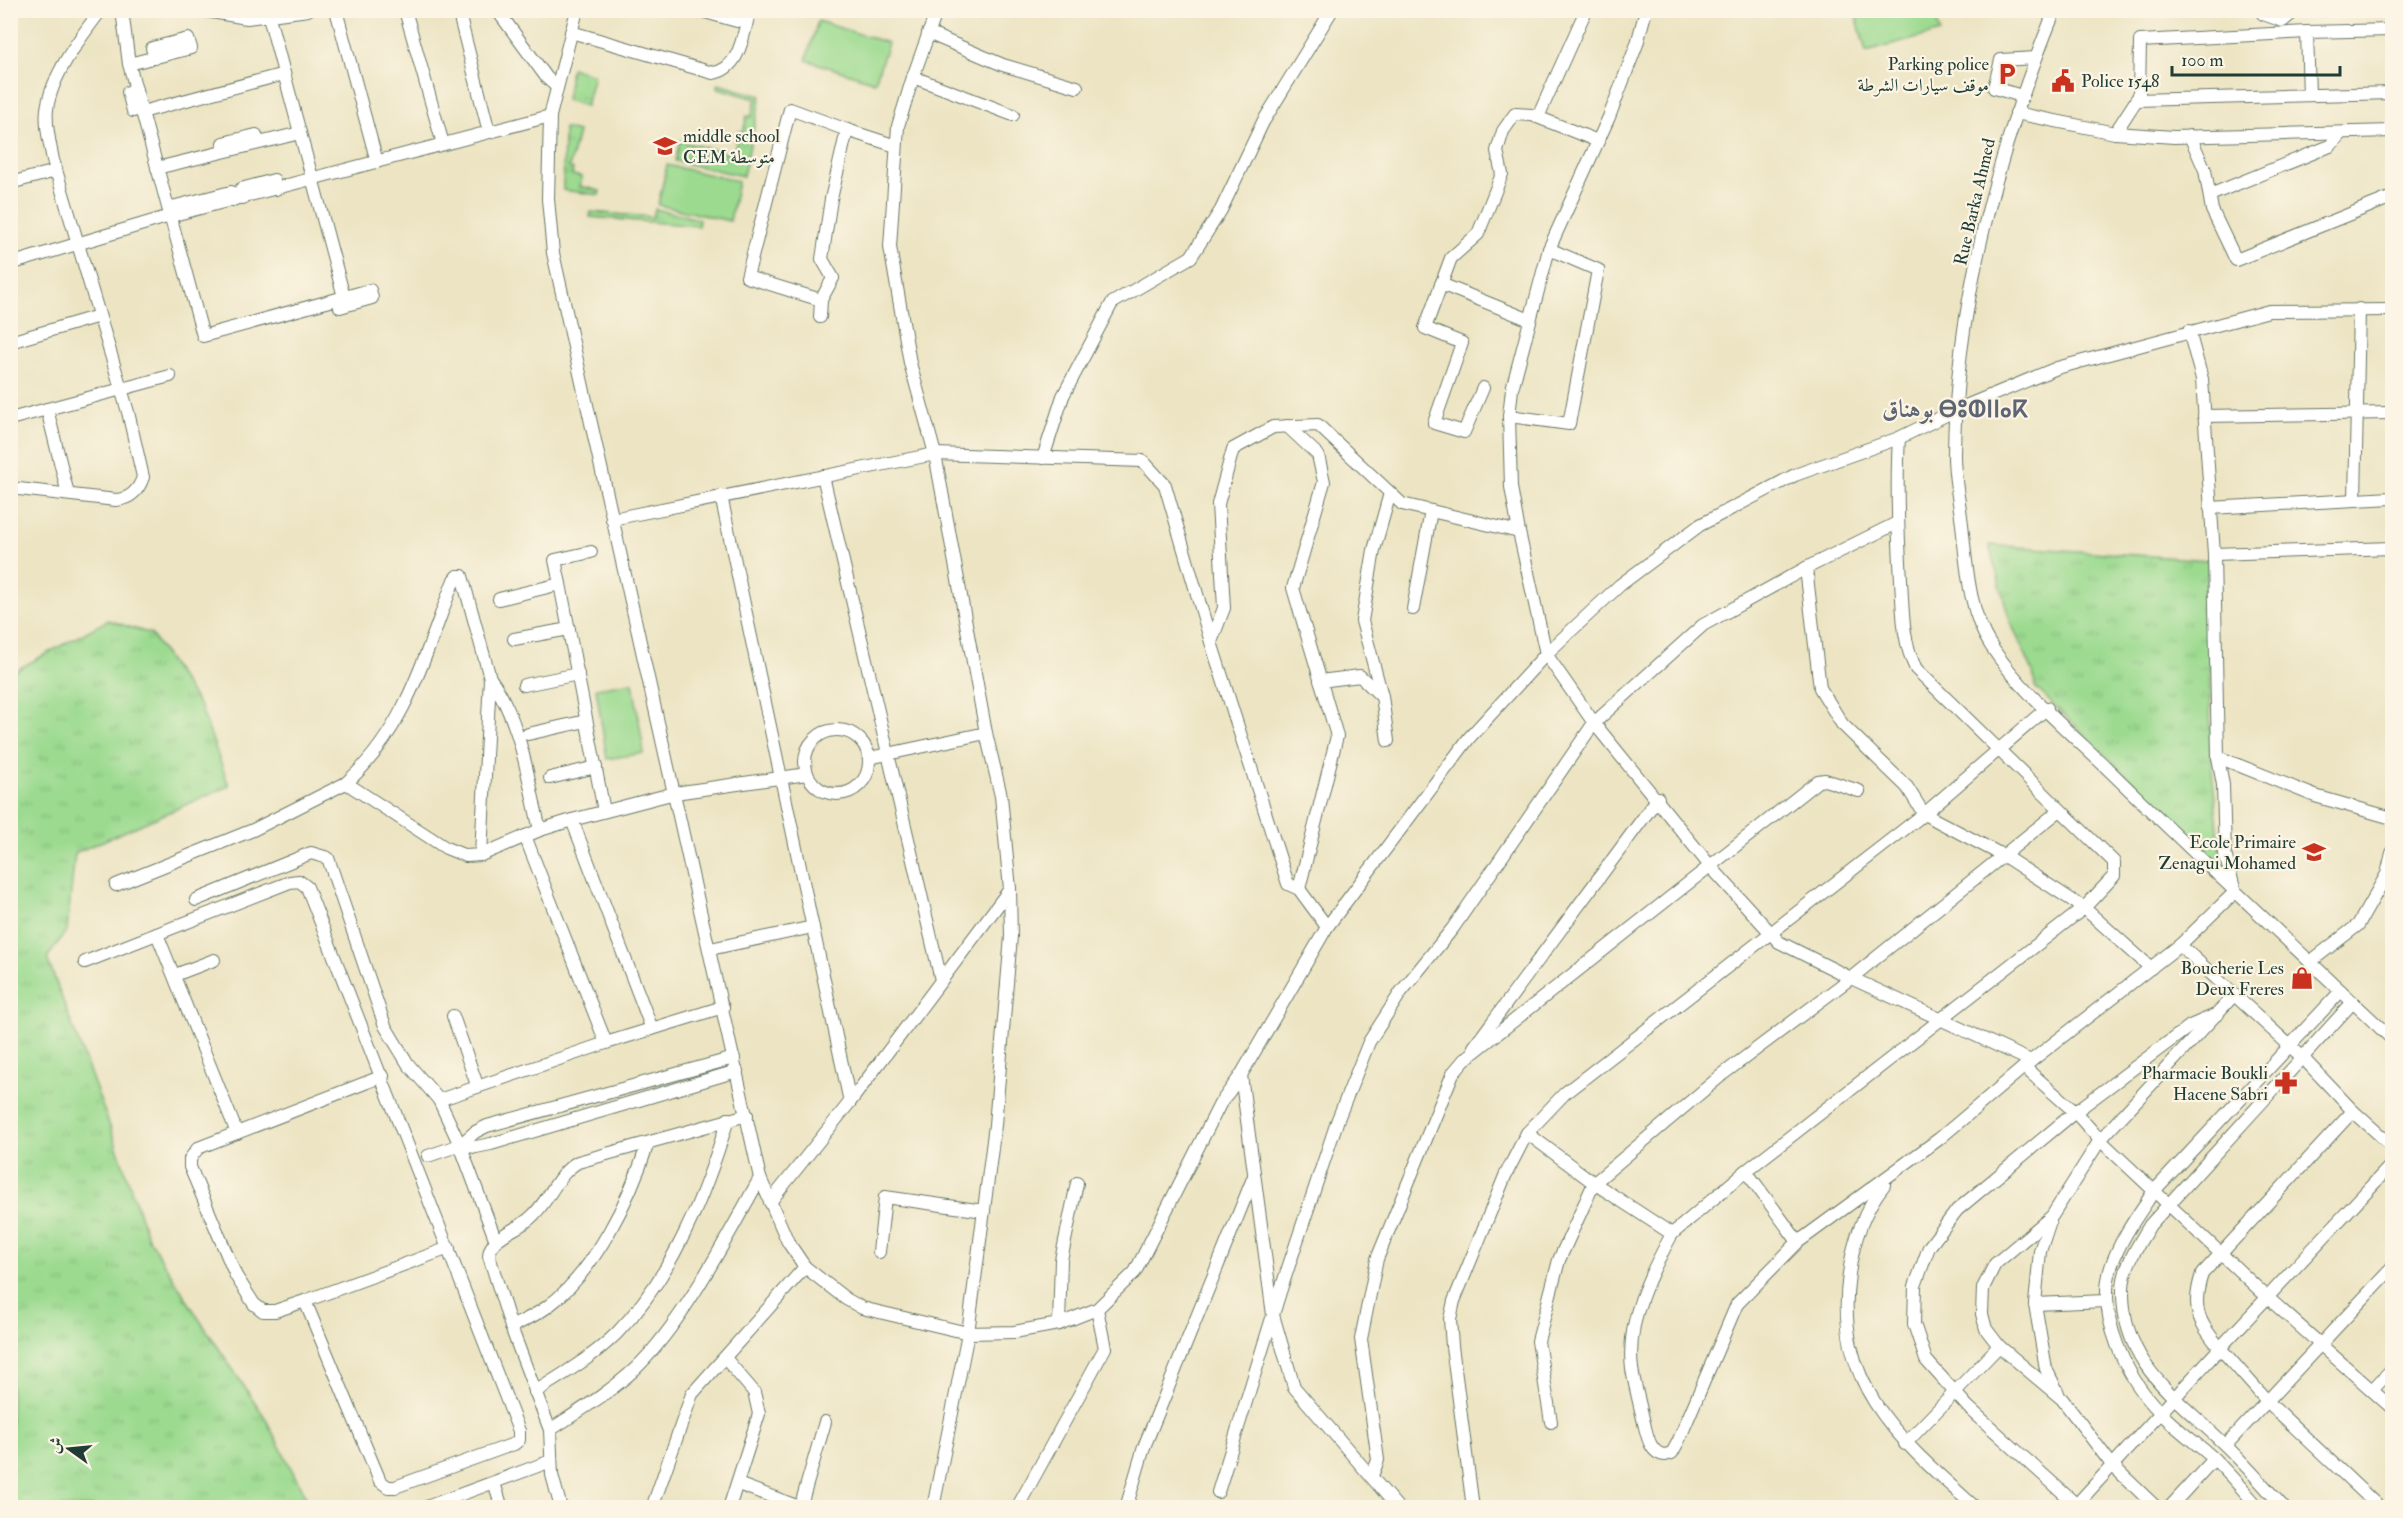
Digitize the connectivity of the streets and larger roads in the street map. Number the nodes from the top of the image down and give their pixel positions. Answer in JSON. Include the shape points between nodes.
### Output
{"nodes":[{"id":1,"x":101,"y":10,"type":"edge"},
{"id":2,"x":122,"y":10,"type":"edge"},
{"id":3,"x":200,"y":10,"type":"edge"},
{"id":4,"x":308,"y":10,"type":"edge"},
{"id":5,"x":336,"y":10,"type":"edge"},
{"id":6,"x":405,"y":10,"type":"edge"},
{"id":7,"x":458,"y":10,"type":"edge"},
{"id":8,"x":497,"y":10,"type":"edge"},
{"id":9,"x":577,"y":10,"type":"edge"},
{"id":10,"x":698,"y":10,"type":"edge"},
{"id":11,"x":740,"y":10,"type":"edge"},
{"id":12,"x":750,"y":10,"type":"edge"},
{"id":13,"x":937,"y":10,"type":"edge"},
{"id":14,"x":1332,"y":10,"type":"edge"},
{"id":15,"x":1586,"y":10,"type":"edge"},
{"id":16,"x":2055,"y":10,"type":"edge"},
{"id":17,"x":2296,"y":10,"type":"edge"},
{"id":18,"x":1641,"y":12,"type":"edge"},
{"id":19,"x":2263,"y":14,"type":"dead end"},
{"id":20,"x":269,"y":17,"type":"junction"},
{"id":21,"x":2392,"y":30,"type":"edge"},
{"id":22,"x":571,"y":32,"type":"junction"},
{"id":23,"x":2307,"y":32,"type":"junction"},
{"id":24,"x":928,"y":33,"type":"junction"},
{"id":25,"x":155,"y":58,"type":"dead end"},
{"id":26,"x":2036,"y":58,"type":"junction"},
{"id":27,"x":130,"y":69,"type":"junction"},
{"id":28,"x":284,"y":74,"type":"junction"},
{"id":29,"x":913,"y":76,"type":"junction"},
{"id":30,"x":556,"y":86,"type":"junction"},
{"id":31,"x":1077,"y":87,"type":"dead end"},
{"id":32,"x":2392,"y":93,"type":"edge"},
{"id":33,"x":2309,"y":95,"type":"junction"},
{"id":34,"x":2022,"y":96,"type":"junction"},
{"id":35,"x":2136,"y":100,"type":"junction"},
{"id":36,"x":142,"y":110,"type":"junction"},
{"id":37,"x":2016,"y":113,"type":"junction"},
{"id":38,"x":1013,"y":114,"type":"dead end"},
{"id":39,"x":550,"y":116,"type":"junction"},
{"id":40,"x":1538,"y":117,"type":"junction"},
{"id":41,"x":847,"y":130,"type":"junction"},
{"id":42,"x":2392,"y":131,"type":"edge"},
{"id":43,"x":489,"y":132,"type":"junction"},
{"id":44,"x":300,"y":133,"type":"junction"},
{"id":45,"x":2115,"y":133,"type":"junction"},
{"id":46,"x":2341,"y":133,"type":"junction"},
{"id":47,"x":2190,"y":136,"type":"junction"},
{"id":48,"x":1598,"y":141,"type":"junction"},
{"id":49,"x":443,"y":144,"type":"junction"},
{"id":50,"x":896,"y":146,"type":"junction"},
{"id":51,"x":377,"y":162,"type":"junction"},
{"id":52,"x":158,"y":169,"type":"junction"},
{"id":53,"x":56,"y":171,"type":"junction"},
{"id":54,"x":313,"y":179,"type":"junction"},
{"id":55,"x":10,"y":183,"type":"edge"},
{"id":56,"x":2210,"y":195,"type":"junction"},
{"id":57,"x":2392,"y":197,"type":"edge"},
{"id":58,"x":167,"y":205,"type":"junction"},
{"id":59,"x":77,"y":244,"type":"junction"},
{"id":60,"x":1549,"y":249,"type":"junction"},
{"id":61,"x":10,"y":264,"type":"edge"},
{"id":62,"x":1441,"y":284,"type":"junction"},
{"id":63,"x":821,"y":300,"type":"junction"},
{"id":64,"x":2359,"y":309,"type":"junction"},
{"id":65,"x":2392,"y":310,"type":"edge"},
{"id":66,"x":99,"y":316,"type":"junction"},
{"id":67,"x":820,"y":317,"type":"dead end"},
{"id":68,"x":1530,"y":320,"type":"junction"},
{"id":69,"x":2189,"y":331,"type":"junction"},
{"id":70,"x":10,"y":342,"type":"edge"},
{"id":71,"x":170,"y":376,"type":"dead end"},
{"id":72,"x":1483,"y":388,"type":"dead end"},
{"id":73,"x":121,"y":389,"type":"junction"},
{"id":74,"x":47,"y":409,"type":"junction"},
{"id":75,"x":1956,"y":410,"type":"junction"},
{"id":76,"x":2392,"y":413,"type":"edge"},
{"id":77,"x":2356,"y":414,"type":"junction"},
{"id":78,"x":1509,"y":416,"type":"junction"},
{"id":79,"x":2204,"y":416,"type":"junction"},
{"id":80,"x":10,"y":419,"type":"edge"},
{"id":81,"x":1287,"y":426,"type":"junction"},
{"id":82,"x":1899,"y":438,"type":"junction"},
{"id":83,"x":935,"y":454,"type":"junction"},
{"id":84,"x":1043,"y":458,"type":"junction"},
{"id":85,"x":823,"y":476,"type":"junction"},
{"id":86,"x":10,"y":488,"type":"edge"},
{"id":87,"x":1390,"y":493,"type":"junction"},
{"id":88,"x":68,"y":494,"type":"junction"},
{"id":89,"x":721,"y":496,"type":"junction"},
{"id":90,"x":2392,"y":498,"type":"edge"},
{"id":91,"x":2355,"y":500,"type":"junction"},
{"id":92,"x":2210,"y":508,"type":"junction"},
{"id":93,"x":1431,"y":511,"type":"junction"},
{"id":94,"x":612,"y":519,"type":"junction"},
{"id":95,"x":1897,"y":523,"type":"junction"},
{"id":96,"x":1519,"y":532,"type":"junction"},
{"id":97,"x":2392,"y":548,"type":"edge"},
{"id":98,"x":591,"y":552,"type":"dead end"},
{"id":99,"x":2214,"y":554,"type":"junction"},
{"id":100,"x":1806,"y":568,"type":"junction"},
{"id":101,"x":560,"y":585,"type":"junction"},
{"id":102,"x":499,"y":599,"type":"dead end"},
{"id":103,"x":1413,"y":609,"type":"dead end"},
{"id":104,"x":569,"y":629,"type":"junction"},
{"id":105,"x":514,"y":639,"type":"dead end"},
{"id":106,"x":1211,"y":642,"type":"junction"},
{"id":107,"x":1546,"y":654,"type":"junction"},
{"id":108,"x":578,"y":674,"type":"junction"},
{"id":109,"x":490,"y":678,"type":"junction"},
{"id":110,"x":1320,"y":681,"type":"junction"},
{"id":111,"x":524,"y":685,"type":"dead end"},
{"id":112,"x":1382,"y":696,"type":"junction"},
{"id":113,"x":2047,"y":708,"type":"junction"},
{"id":114,"x":586,"y":721,"type":"junction"},
{"id":115,"x":1594,"y":723,"type":"junction"},
{"id":116,"x":986,"y":733,"type":"junction"},
{"id":117,"x":528,"y":734,"type":"dead end"},
{"id":118,"x":1388,"y":741,"type":"dead end"},
{"id":119,"x":1997,"y":749,"type":"junction"},
{"id":120,"x":886,"y":754,"type":"junction"},
{"id":121,"x":2218,"y":757,"type":"junction"},
{"id":122,"x":868,"y":758,"type":"junction"},
{"id":123,"x":596,"y":767,"type":"junction"},
{"id":124,"x":807,"y":774,"type":"junction"},
{"id":125,"x":779,"y":777,"type":"junction"},
{"id":126,"x":550,"y":778,"type":"dead end"},
{"id":127,"x":346,"y":783,"type":"junction"},
{"id":128,"x":1859,"y":791,"type":"dead end"},
{"id":129,"x":675,"y":793,"type":"junction"},
{"id":130,"x":1658,"y":798,"type":"junction"},
{"id":131,"x":2060,"y":810,"type":"junction"},
{"id":132,"x":604,"y":811,"type":"junction"},
{"id":133,"x":1924,"y":814,"type":"junction"},
{"id":134,"x":2392,"y":818,"type":"edge"},
{"id":135,"x":572,"y":820,"type":"junction"},
{"id":136,"x":540,"y":830,"type":"junction"},
{"id":137,"x":525,"y":836,"type":"junction"},
{"id":138,"x":2392,"y":853,"type":"edge"},
{"id":139,"x":481,"y":855,"type":"junction"},
{"id":140,"x":2004,"y":856,"type":"junction"},
{"id":141,"x":1711,"y":867,"type":"junction"},
{"id":142,"x":2390,"y":876,"type":"edge"},
{"id":143,"x":116,"y":885,"type":"dead end"},
{"id":144,"x":1010,"y":889,"type":"junction"},
{"id":145,"x":1299,"y":889,"type":"junction"},
{"id":146,"x":2235,"y":892,"type":"junction"},
{"id":147,"x":196,"y":900,"type":"dead end"},
{"id":148,"x":2084,"y":908,"type":"junction"},
{"id":149,"x":813,"y":927,"type":"junction"},
{"id":150,"x":1328,"y":927,"type":"junction"},
{"id":151,"x":1769,"y":932,"type":"junction"},
{"id":152,"x":157,"y":934,"type":"junction"},
{"id":153,"x":2180,"y":945,"type":"junction"},
{"id":154,"x":710,"y":949,"type":"junction"},
{"id":155,"x":214,"y":960,"type":"dead end"},
{"id":156,"x":2310,"y":962,"type":"junction"},
{"id":157,"x":85,"y":963,"type":"dead end"},
{"id":158,"x":2151,"y":968,"type":"junction"},
{"id":159,"x":175,"y":975,"type":"junction"},
{"id":160,"x":1851,"y":978,"type":"junction"},
{"id":161,"x":941,"y":980,"type":"junction"},
{"id":162,"x":2341,"y":991,"type":"junction"},
{"id":163,"x":2234,"y":995,"type":"junction"},
{"id":164,"x":2353,"y":1002,"type":"junction"},
{"id":165,"x":723,"y":1007,"type":"junction"},
{"id":166,"x":2218,"y":1014,"type":"junction"},
{"id":167,"x":453,"y":1016,"type":"dead end"},
{"id":168,"x":1941,"y":1019,"type":"junction"},
{"id":169,"x":652,"y":1029,"type":"junction"},
{"id":170,"x":2392,"y":1040,"type":"edge"},
{"id":171,"x":606,"y":1043,"type":"junction"},
{"id":172,"x":2289,"y":1046,"type":"junction"},
{"id":173,"x":2302,"y":1057,"type":"junction"},
{"id":174,"x":734,"y":1058,"type":"junction"},
{"id":175,"x":1464,"y":1060,"type":"junction"},
{"id":176,"x":2027,"y":1064,"type":"junction"},
{"id":177,"x":737,"y":1071,"type":"junction"},
{"id":178,"x":1241,"y":1075,"type":"junction"},
{"id":179,"x":383,"y":1076,"type":"junction"},
{"id":180,"x":477,"y":1085,"type":"junction"},
{"id":181,"x":439,"y":1100,"type":"junction"},
{"id":182,"x":850,"y":1102,"type":"junction"},
{"id":183,"x":2353,"y":1111,"type":"junction"},
{"id":184,"x":2075,"y":1112,"type":"junction"},
{"id":185,"x":747,"y":1115,"type":"junction"},
{"id":186,"x":728,"y":1119,"type":"junction"},
{"id":187,"x":237,"y":1133,"type":"junction"},
{"id":188,"x":1527,"y":1133,"type":"junction"},
{"id":189,"x":2100,"y":1140,"type":"junction"},
{"id":190,"x":648,"y":1143,"type":"junction"},
{"id":191,"x":460,"y":1145,"type":"junction"},
{"id":192,"x":2392,"y":1146,"type":"edge"},
{"id":193,"x":420,"y":1159,"type":"junction"},
{"id":194,"x":2392,"y":1164,"type":"edge"},
{"id":195,"x":1746,"y":1171,"type":"junction"},
{"id":196,"x":1255,"y":1172,"type":"junction"},
{"id":197,"x":1894,"y":1172,"type":"junction"},
{"id":198,"x":760,"y":1178,"type":"junction"},
{"id":199,"x":1077,"y":1183,"type":"dead end"},
{"id":200,"x":1594,"y":1183,"type":"junction"},
{"id":201,"x":2154,"y":1191,"type":"junction"},
{"id":202,"x":770,"y":1202,"type":"junction"},
{"id":203,"x":2169,"y":1204,"type":"junction"},
{"id":204,"x":984,"y":1211,"type":"junction"},
{"id":205,"x":2052,"y":1216,"type":"junction"},
{"id":206,"x":1672,"y":1234,"type":"junction"},
{"id":207,"x":496,"y":1241,"type":"junction"},
{"id":208,"x":1798,"y":1242,"type":"junction"},
{"id":209,"x":449,"y":1248,"type":"junction"},
{"id":210,"x":879,"y":1252,"type":"dead end"},
{"id":211,"x":2220,"y":1253,"type":"junction"},
{"id":212,"x":805,"y":1267,"type":"junction"},
{"id":213,"x":2392,"y":1268,"type":"edge"},
{"id":214,"x":2267,"y":1297,"type":"junction"},
{"id":215,"x":305,"y":1301,"type":"junction"},
{"id":216,"x":2106,"y":1301,"type":"junction"},
{"id":217,"x":2035,"y":1304,"type":"junction"},
{"id":218,"x":1097,"y":1309,"type":"junction"},
{"id":219,"x":1273,"y":1315,"type":"junction"},
{"id":220,"x":1059,"y":1324,"type":"junction"},
{"id":221,"x":511,"y":1327,"type":"junction"},
{"id":222,"x":968,"y":1333,"type":"junction"},
{"id":223,"x":2321,"y":1345,"type":"junction"},
{"id":224,"x":1999,"y":1346,"type":"junction"},
{"id":225,"x":2220,"y":1348,"type":"junction"},
{"id":226,"x":725,"y":1358,"type":"junction"},
{"id":227,"x":2392,"y":1368,"type":"edge"},
{"id":228,"x":2373,"y":1389,"type":"junction"},
{"id":229,"x":535,"y":1392,"type":"junction"},
{"id":230,"x":1955,"y":1394,"type":"junction"},
{"id":231,"x":2174,"y":1396,"type":"junction"},
{"id":232,"x":2062,"y":1399,"type":"junction"},
{"id":233,"x":2268,"y":1402,"type":"junction"},
{"id":234,"x":2392,"y":1408,"type":"edge"},
{"id":235,"x":2160,"y":1412,"type":"junction"},
{"id":236,"x":825,"y":1422,"type":"dead end"},
{"id":237,"x":1551,"y":1422,"type":"dead end"},
{"id":238,"x":550,"y":1430,"type":"junction"},
{"id":239,"x":1905,"y":1444,"type":"junction"},
{"id":240,"x":2226,"y":1445,"type":"junction"},
{"id":241,"x":2214,"y":1459,"type":"junction"},
{"id":242,"x":551,"y":1461,"type":"junction"},
{"id":243,"x":2112,"y":1465,"type":"junction"},
{"id":244,"x":1372,"y":1476,"type":"junction"},
{"id":245,"x":494,"y":1483,"type":"junction"},
{"id":246,"x":738,"y":1484,"type":"junction"},
{"id":247,"x":1218,"y":1492,"type":"dead end"},
{"id":248,"x":440,"y":1505,"type":"edge"},
{"id":249,"x":2079,"y":1506,"type":"edge"},
{"id":250,"x":801,"y":1507,"type":"edge"},
{"id":251,"x":424,"y":1508,"type":"edge"},
{"id":252,"x":502,"y":1508,"type":"edge"},
{"id":253,"x":561,"y":1508,"type":"edge"},
{"id":254,"x":652,"y":1508,"type":"edge"},
{"id":255,"x":729,"y":1508,"type":"edge"},
{"id":256,"x":933,"y":1508,"type":"edge"},
{"id":257,"x":1017,"y":1508,"type":"edge"},
{"id":258,"x":1126,"y":1508,"type":"edge"},
{"id":259,"x":1398,"y":1508,"type":"edge"},
{"id":260,"x":1473,"y":1508,"type":"edge"},
{"id":261,"x":1976,"y":1508,"type":"edge"},
{"id":262,"x":2157,"y":1508,"type":"edge"},
{"id":263,"x":2169,"y":1508,"type":"edge"},
{"id":264,"x":2259,"y":1508,"type":"edge"},
{"id":265,"x":2284,"y":1508,"type":"edge"},
{"id":266,"x":2380,"y":1508,"type":"edge"}],
"edges":[{"from":1,"to":53,"type":"street","via":[[69,58],[48,107]]},
{"from":2,"to":27,"type":"street"},
{"from":3,"to":20,"type":"street","via":[[224,16]]},
{"from":4,"to":20,"type":"street"},
{"from":5,"to":51,"type":"street"},
{"from":6,"to":49,"type":"street"},
{"from":7,"to":43,"type":"street"},
{"from":8,"to":30,"type":"street"},
{"from":9,"to":22,"type":"street"},
{"from":10,"to":11,"type":"street","via":[[737,21]]},
{"from":12,"to":22,"type":"street","via":[[735,59],[726,69],[713,73]]},
{"from":13,"to":24,"type":"street"},
{"from":14,"to":84,"type":"street","via":[[1263,122],[1221,210],[1191,257],[1112,303],[1063,396]]},
{"from":15,"to":40,"type":"street"},
{"from":16,"to":26,"type":"street","name":"Rue Barka Ahmed"},
{"from":17,"to":19,"type":"street","via":[[2283,21]]},
{"from":18,"to":48,"type":"street","via":[[1637,44]]},
{"from":20,"to":28,"type":"street"},
{"from":21,"to":23,"type":"street"},
{"from":22,"to":30,"type":"street"},
{"from":23,"to":33,"type":"street"},
{"from":23,"to":35,"type":"street","via":[[2140,41],[2140,92]]},
{"from":24,"to":29,"type":"street"},
{"from":24,"to":31,"type":"street","via":[[1003,65]]},
{"from":25,"to":27,"type":"street"},
{"from":26,"to":34,"type":"street","name":"Rue Barka Ahmed"},
{"from":26,"to":34,"type":"street","via":[[2001,60],[1995,88]]},
{"from":27,"to":36,"type":"street","via":[[136,90],[128,92],[133,111]]},
{"from":28,"to":36,"type":"street","via":[[242,86],[240,80],[230,82],[167,99],[169,105]]},
{"from":28,"to":44,"type":"street"},
{"from":29,"to":38,"type":"street"},
{"from":29,"to":50,"type":"street"},
{"from":30,"to":39,"type":"street"},
{"from":32,"to":33,"type":"street"},
{"from":33,"to":35,"type":"street"},
{"from":34,"to":37,"type":"street","name":"Rue Barka Ahmed"},
{"from":35,"to":45,"type":"street"},
{"from":36,"to":52,"type":"street","via":[[146,126],[138,128],[143,146],[151,144]]},
{"from":37,"to":45,"type":"street"},
{"from":37,"to":75,"type":"street","name":"Rue Barka Ahmed","via":[[1995,184],[1968,313]]},
{"from":39,"to":43,"type":"street"},
{"from":39,"to":94,"type":"street","via":[[548,199],[553,253]]},
{"from":40,"to":48,"type":"street"},
{"from":40,"to":62,"type":"street","via":[[1515,114],[1503,131],[1497,151],[1502,174],[1478,234],[1451,258]]},
{"from":41,"to":50,"type":"street"},
{"from":41,"to":63,"type":"street","via":[[822,259],[832,278]]},
{"from":41,"to":63,"type":"street","via":[[790,109],[747,277]]},
{"from":42,"to":46,"type":"street"},
{"from":43,"to":49,"type":"street"},
{"from":44,"to":52,"type":"street","via":[[258,143],[256,135]]},
{"from":44,"to":54,"type":"street"},
{"from":45,"to":47,"type":"street"},
{"from":46,"to":47,"type":"street"},
{"from":46,"to":56,"type":"street","via":[[2330,146]]},
{"from":47,"to":56,"type":"street","via":[[2205,170]]},
{"from":48,"to":60,"type":"street"},
{"from":49,"to":51,"type":"street"},
{"from":50,"to":83,"type":"street","via":[[890,247],[910,363]]},
{"from":51,"to":54,"type":"street"},
{"from":52,"to":58,"type":"street"},
{"from":53,"to":55,"type":"street"},
{"from":53,"to":59,"type":"street"},
{"from":54,"to":58,"type":"street","via":[[276,189],[274,180],[241,189],[238,199],[231,192]]},
{"from":54,"to":58,"type":"street","via":[[341,298],[201,327],[191,318],[186,297],[192,296],[188,281],[181,283],[175,263],[183,261],[179,248],[172,250],[168,234],[175,232]]},
{"from":56,"to":57,"type":"street","via":[[2212,210],[2236,260]]},
{"from":58,"to":59,"type":"street"},
{"from":59,"to":61,"type":"street"},
{"from":59,"to":66,"type":"street"},
{"from":60,"to":68,"type":"street"},
{"from":60,"to":78,"type":"street","via":[[1598,270],[1569,424]]},
{"from":62,"to":68,"type":"street"},
{"from":62,"to":72,"type":"street","via":[[1425,328],[1462,343],[1434,423],[1464,432]]},
{"from":63,"to":67,"type":"street"},
{"from":64,"to":65,"type":"street"},
{"from":64,"to":69,"type":"street","via":[[2269,311]]},
{"from":64,"to":77,"type":"street"},
{"from":66,"to":70,"type":"street"},
{"from":66,"to":73,"type":"street"},
{"from":68,"to":78,"type":"street"},
{"from":69,"to":75,"type":"street","via":[[2057,368]]},
{"from":69,"to":79,"type":"street","via":[[2202,379]]},
{"from":71,"to":73,"type":"street"},
{"from":73,"to":74,"type":"street"},
{"from":73,"to":88,"type":"street","via":[[140,457],[141,484],[126,499]]},
{"from":74,"to":80,"type":"street"},
{"from":74,"to":88,"type":"street"},
{"from":75,"to":82,"type":"street"},
{"from":75,"to":113,"type":"street","name":"Rue Barka Ahmed","via":[[1954,459],[1976,614],[1989,644]]},
{"from":76,"to":77,"type":"street"},
{"from":77,"to":79,"type":"street"},
{"from":77,"to":91,"type":"street"},
{"from":78,"to":96,"type":"street","via":[[1511,487]]},
{"from":79,"to":92,"type":"street"},
{"from":81,"to":87,"type":"street","via":[[1318,425]]},
{"from":81,"to":106,"type":"street","via":[[1273,427],[1233,449],[1218,504],[1224,608]]},
{"from":81,"to":110,"type":"street","via":[[1318,455],[1324,482],[1293,588]]},
{"from":82,"to":95,"type":"street"},
{"from":82,"to":107,"type":"street","via":[[1795,475],[1700,525],[1620,585]]},
{"from":83,"to":84,"type":"street"},
{"from":83,"to":85,"type":"street"},
{"from":83,"to":116,"type":"street"},
{"from":84,"to":106,"type":"street","via":[[1143,461],[1165,485]]},
{"from":85,"to":89,"type":"street"},
{"from":85,"to":120,"type":"street"},
{"from":86,"to":88,"type":"street"},
{"from":87,"to":93,"type":"street","via":[[1402,504]]},
{"from":87,"to":112,"type":"street","via":[[1374,550],[1362,621]]},
{"from":89,"to":94,"type":"street"},
{"from":89,"to":125,"type":"street"},
{"from":90,"to":91,"type":"street"},
{"from":91,"to":92,"type":"street"},
{"from":92,"to":99,"type":"street"},
{"from":93,"to":96,"type":"street"},
{"from":93,"to":103,"type":"street"},
{"from":94,"to":129,"type":"street"},
{"from":95,"to":100,"type":"street"},
{"from":95,"to":119,"type":"street","via":[[1906,650],[1916,669]]},
{"from":96,"to":107,"type":"street"},
{"from":97,"to":99,"type":"street"},
{"from":98,"to":101,"type":"street","via":[[555,560]]},
{"from":99,"to":121,"type":"street"},
{"from":100,"to":115,"type":"street","via":[[1703,625]]},
{"from":100,"to":133,"type":"street","via":[[1820,688],[1842,724],[1907,787]]},
{"from":101,"to":102,"type":"street"},
{"from":101,"to":104,"type":"street"},
{"from":104,"to":105,"type":"street"},
{"from":104,"to":108,"type":"street"},
{"from":106,"to":145,"type":"street","via":[[1288,884]]},
{"from":107,"to":115,"type":"street"},
{"from":107,"to":150,"type":"street","via":[[1469,738]]},
{"from":108,"to":111,"type":"street"},
{"from":108,"to":114,"type":"street"},
{"from":109,"to":127,"type":"street","via":[[464,578],[457,576],[387,740]]},
{"from":109,"to":136,"type":"street","via":[[500,691],[518,738]]},
{"from":109,"to":139,"type":"street"},
{"from":110,"to":112,"type":"street","via":[[1360,676]]},
{"from":110,"to":145,"type":"street","via":[[1336,736]]},
{"from":112,"to":118,"type":"street"},
{"from":113,"to":119,"type":"street"},
{"from":113,"to":146,"type":"street","name":"Rue Barka Ahmed"},
{"from":114,"to":117,"type":"street"},
{"from":114,"to":123,"type":"street"},
{"from":115,"to":130,"type":"street"},
{"from":115,"to":219,"type":"street","via":[[1369,1042],[1338,1119]]},
{"from":116,"to":120,"type":"street"},
{"from":116,"to":144,"type":"street","via":[[1001,796]]},
{"from":119,"to":131,"type":"street"},
{"from":119,"to":133,"type":"street"},
{"from":120,"to":122,"type":"street"},
{"from":120,"to":161,"type":"street"},
{"from":121,"to":134,"type":"street","via":[[2315,796]]},
{"from":121,"to":146,"type":"street","via":[[2223,784],[2225,854]]},
{"from":122,"to":124,"type":"street","via":[[858,786],[839,794],[820,789]]},
{"from":122,"to":124,"type":"street","via":[[859,739],[850,733],[829,731],[819,736],[806,753]]},
{"from":123,"to":126,"type":"street"},
{"from":123,"to":132,"type":"street"},
{"from":124,"to":125,"type":"street"},
{"from":125,"to":129,"type":"street"},
{"from":125,"to":149,"type":"street"},
{"from":127,"to":139,"type":"street","via":[[446,848],[466,856]]},
{"from":127,"to":143,"type":"street","via":[[253,830]]},
{"from":128,"to":141,"type":"street","via":[[1818,781]]},
{"from":129,"to":132,"type":"street"},
{"from":129,"to":154,"type":"street"},
{"from":130,"to":141,"type":"street"},
{"from":130,"to":175,"type":"street"},
{"from":131,"to":140,"type":"street"},
{"from":131,"to":148,"type":"street","via":[[2114,862],[2116,869]]},
{"from":132,"to":135,"type":"street"},
{"from":133,"to":140,"type":"street"},
{"from":133,"to":151,"type":"street"},
{"from":135,"to":136,"type":"street"},
{"from":135,"to":169,"type":"street"},
{"from":136,"to":137,"type":"street"},
{"from":137,"to":139,"type":"street"},
{"from":137,"to":171,"type":"street"},
{"from":138,"to":142,"type":"street"},
{"from":140,"to":148,"type":"street"},
{"from":140,"to":160,"type":"street"},
{"from":141,"to":151,"type":"street"},
{"from":141,"to":175,"type":"street"},
{"from":142,"to":156,"type":"street","via":[[2358,926]]},
{"from":144,"to":161,"type":"street"},
{"from":144,"to":204,"type":"street","via":[[1011,936]]},
{"from":145,"to":150,"type":"street"},
{"from":146,"to":153,"type":"street"},
{"from":146,"to":156,"type":"street","name":"Rue Barka Ahmed"},
{"from":147,"to":181,"type":"street","via":[[311,853],[328,858],[385,1026],[408,1064]]},
{"from":148,"to":158,"type":"street"},
{"from":148,"to":168,"type":"street"},
{"from":149,"to":154,"type":"street"},
{"from":149,"to":182,"type":"street"},
{"from":150,"to":178,"type":"street"},
{"from":151,"to":160,"type":"street","via":[[1779,942]]},
{"from":151,"to":188,"type":"street","via":[[1565,1093]]},
{"from":152,"to":157,"type":"street"},
{"from":152,"to":159,"type":"street"},
{"from":152,"to":179,"type":"street","via":[[290,882],[304,883]]},
{"from":153,"to":158,"type":"street"},
{"from":153,"to":163,"type":"street"},
{"from":154,"to":165,"type":"street"},
{"from":155,"to":159,"type":"street"},
{"from":156,"to":162,"type":"street","name":"Rue Barka Ahmed"},
{"from":158,"to":176,"type":"street"},
{"from":159,"to":187,"type":"street"},
{"from":160,"to":168,"type":"street"},
{"from":160,"to":200,"type":"street","via":[[1723,1074]]},
{"from":161,"to":182,"type":"street"},
{"from":162,"to":164,"type":"street","name":"Rue Barka Ahmed"},
{"from":162,"to":172,"type":"street"},
{"from":163,"to":166,"type":"street"},
{"from":163,"to":172,"type":"street"},
{"from":164,"to":170,"type":"street","name":"Rue Barka Ahmed"},
{"from":164,"to":173,"type":"street"},
{"from":165,"to":169,"type":"street"},
{"from":165,"to":174,"type":"street"},
{"from":166,"to":184,"type":"street","via":[[2190,1026]]},
{"from":166,"to":189,"type":"street"},
{"from":167,"to":180,"type":"street"},
{"from":168,"to":176,"type":"street"},
{"from":168,"to":195,"type":"street"},
{"from":169,"to":171,"type":"street"},
{"from":171,"to":180,"type":"street"},
{"from":172,"to":173,"type":"street"},
{"from":172,"to":201,"type":"street"},
{"from":173,"to":183,"type":"street"},
{"from":173,"to":203,"type":"street"},
{"from":174,"to":177,"type":"street"},
{"from":174,"to":191,"type":"street","via":[[487,1126]]},
{"from":175,"to":244,"type":"street","via":[[1454,1073],[1377,1259],[1362,1339],[1378,1460]]},
{"from":176,"to":184,"type":"street"},
{"from":176,"to":197,"type":"street"},
{"from":177,"to":185,"type":"street"},
{"from":177,"to":191,"type":"street","via":[[491,1144]]},
{"from":178,"to":196,"type":"street"},
{"from":178,"to":218,"type":"street","via":[[1220,1104],[1135,1272]]},
{"from":179,"to":187,"type":"street"},
{"from":179,"to":193,"type":"street"},
{"from":180,"to":181,"type":"street"},
{"from":181,"to":191,"type":"street"},
{"from":182,"to":202,"type":"street"},
{"from":183,"to":192,"type":"street"},
{"from":183,"to":211,"type":"street"},
{"from":184,"to":189,"type":"street"},
{"from":184,"to":230,"type":"street","via":[[1957,1210],[1929,1246],[1916,1286],[1914,1324],[1926,1360]]},
{"from":185,"to":186,"type":"street"},
{"from":185,"to":198,"type":"street"},
{"from":186,"to":190,"type":"street"},
{"from":186,"to":229,"type":"street","via":[[689,1222],[640,1307],[596,1352]]},
{"from":187,"to":215,"type":"street","via":[[198,1148],[190,1159],[190,1167],[236,1276],[258,1308],[275,1311]]},
{"from":188,"to":200,"type":"street"},
{"from":188,"to":260,"type":"street","via":[[1461,1279],[1450,1319]]},
{"from":189,"to":201,"type":"street"},
{"from":189,"to":205,"type":"street"},
{"from":190,"to":207,"type":"street","via":[[572,1165],[528,1220]]},
{"from":190,"to":221,"type":"street","via":[[627,1196],[590,1261],[555,1300]]},
{"from":191,"to":193,"type":"street"},
{"from":191,"to":207,"type":"street"},
{"from":193,"to":209,"type":"street"},
{"from":194,"to":214,"type":"street"},
{"from":195,"to":206,"type":"street"},
{"from":195,"to":208,"type":"street"},
{"from":196,"to":219,"type":"street"},
{"from":196,"to":258,"type":"street","via":[[1144,1447]]},
{"from":197,"to":208,"type":"street"},
{"from":197,"to":239,"type":"street","via":[[1875,1196],[1852,1253],[1846,1291],[1848,1326],[1863,1381],[1880,1412]]},
{"from":198,"to":202,"type":"street"},
{"from":198,"to":238,"type":"street","via":[[698,1284],[656,1344],[612,1389]]},
{"from":199,"to":220,"type":"street","via":[[1061,1260]]},
{"from":200,"to":206,"type":"street"},
{"from":200,"to":237,"type":"street","via":[[1559,1260],[1538,1341]]},
{"from":201,"to":203,"type":"street"},
{"from":201,"to":216,"type":"street","via":[[2130,1227],[2111,1267]]},
{"from":202,"to":212,"type":"street","via":[[788,1242]]},
{"from":203,"to":211,"type":"street"},
{"from":203,"to":231,"type":"street","via":[[2139,1244],[2123,1287],[2126,1318],[2137,1352],[2153,1378]]},
{"from":204,"to":210,"type":"street","via":[[885,1197]]},
{"from":204,"to":222,"type":"street"},
{"from":205,"to":217,"type":"street","via":[[2040,1251]]},
{"from":205,"to":224,"type":"street","via":[[1995,1264],[1983,1288],[1986,1329]]},
{"from":206,"to":208,"type":"street","via":[[1645,1284],[1635,1326],[1632,1367],[1648,1440],[1655,1451],[1665,1455],[1672,1453],[1678,1442],[1737,1304]]},
{"from":207,"to":221,"type":"street","via":[[489,1256]]},
{"from":209,"to":215,"type":"street"},
{"from":209,"to":215,"type":"street","via":[[519,1431],[519,1440],[514,1444],[395,1487],[385,1486]]},
{"from":211,"to":214,"type":"street"},
{"from":211,"to":225,"type":"street","via":[[2202,1274],[2196,1307],[2207,1332]]},
{"from":212,"to":222,"type":"street","via":[[862,1308]]},
{"from":212,"to":226,"type":"street"},
{"from":213,"to":223,"type":"street"},
{"from":214,"to":223,"type":"street"},
{"from":214,"to":225,"type":"street"},
{"from":216,"to":217,"type":"street"},
{"from":216,"to":235,"type":"street","via":[[2120,1351],[2136,1381]]},
{"from":217,"to":232,"type":"street","via":[[2046,1369]]},
{"from":218,"to":220,"type":"street"},
{"from":218,"to":257,"type":"street","via":[[1105,1348]]},
{"from":219,"to":244,"type":"street","via":[[1294,1387]]},
{"from":219,"to":247,"type":"street"},
{"from":220,"to":222,"type":"street","via":[[1014,1332]]},
{"from":221,"to":229,"type":"street"},
{"from":222,"to":256,"type":"street"},
{"from":223,"to":228,"type":"street"},
{"from":223,"to":233,"type":"street"},
{"from":224,"to":230,"type":"street"},
{"from":224,"to":232,"type":"street"},
{"from":225,"to":231,"type":"street"},
{"from":225,"to":233,"type":"street"},
{"from":226,"to":246,"type":"street","via":[[748,1383],[758,1403],[756,1425]]},
{"from":226,"to":254,"type":"street","via":[[692,1394]]},
{"from":227,"to":228,"type":"street"},
{"from":228,"to":234,"type":"street"},
{"from":229,"to":238,"type":"street"},
{"from":230,"to":239,"type":"street"},
{"from":230,"to":249,"type":"street"},
{"from":231,"to":235,"type":"street"},
{"from":231,"to":240,"type":"street"},
{"from":232,"to":243,"type":"street"},
{"from":233,"to":240,"type":"street"},
{"from":233,"to":266,"type":"street"},
{"from":235,"to":241,"type":"street"},
{"from":235,"to":243,"type":"street"},
{"from":236,"to":250,"type":"street"},
{"from":238,"to":242,"type":"street"},
{"from":239,"to":261,"type":"street"},
{"from":240,"to":265,"type":"street"},
{"from":241,"to":263,"type":"street"},
{"from":241,"to":264,"type":"street"},
{"from":242,"to":245,"type":"street"},
{"from":242,"to":253,"type":"street"},
{"from":243,"to":249,"type":"street"},
{"from":243,"to":262,"type":"street"},
{"from":244,"to":259,"type":"street"},
{"from":245,"to":248,"type":"street"},
{"from":245,"to":252,"type":"street"},
{"from":246,"to":250,"type":"street"},
{"from":246,"to":255,"type":"street"},
{"from":248,"to":251,"type":"street"}]}
